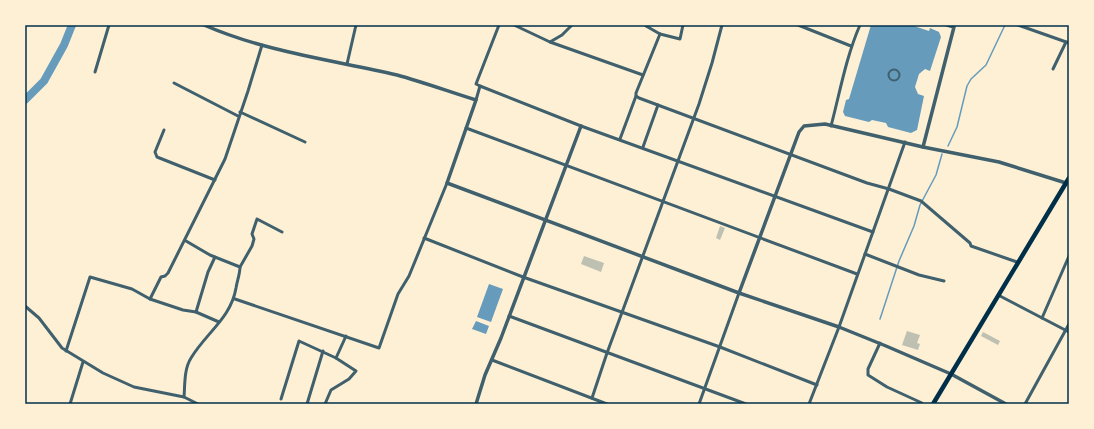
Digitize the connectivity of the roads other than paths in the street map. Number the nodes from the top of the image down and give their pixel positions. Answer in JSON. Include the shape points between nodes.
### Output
{"nodes":[{"id":1,"x":109,"y":25,"type":"edge"},
{"id":2,"x":204,"y":25,"type":"edge"},
{"id":3,"x":356,"y":25,"type":"edge"},
{"id":4,"x":498,"y":25,"type":"edge"},
{"id":5,"x":514,"y":25,"type":"edge"},
{"id":6,"x":572,"y":25,"type":"edge"},
{"id":7,"x":683,"y":25,"type":"edge"},
{"id":8,"x":722,"y":25,"type":"edge"},
{"id":9,"x":798,"y":25,"type":"edge"},
{"id":10,"x":860,"y":25,"type":"edge"},
{"id":11,"x":947,"y":25,"type":"edge"},
{"id":12,"x":1018,"y":25,"type":"edge"},
{"id":13,"x":646,"y":26,"type":"dead end"},
{"id":14,"x":660,"y":34,"type":"junction"},
{"id":15,"x":550,"y":42,"type":"junction"},
{"id":16,"x":1067,"y":42,"type":"edge"},
{"id":17,"x":262,"y":45,"type":"junction"},
{"id":18,"x":851,"y":46,"type":"junction"},
{"id":19,"x":347,"y":64,"type":"junction"},
{"id":20,"x":1053,"y":69,"type":"dead end"},
{"id":21,"x":890,"y":71,"type":"joint"},
{"id":22,"x":95,"y":72,"type":"dead end"},
{"id":23,"x":643,"y":75,"type":"junction"},
{"id":24,"x":174,"y":83,"type":"dead end"},
{"id":25,"x":480,"y":86,"type":"junction"},
{"id":26,"x":636,"y":96,"type":"junction"},
{"id":27,"x":476,"y":100,"type":"junction"},
{"id":28,"x":658,"y":105,"type":"junction"},
{"id":29,"x":239,"y":114,"type":"junction"},
{"id":30,"x":693,"y":118,"type":"junction"},
{"id":31,"x":581,"y":126,"type":"junction"},
{"id":32,"x":831,"y":126,"type":"junction"},
{"id":33,"x":466,"y":128,"type":"junction"},
{"id":34,"x":164,"y":130,"type":"dead end"},
{"id":35,"x":620,"y":139,"type":"junction"},
{"id":36,"x":305,"y":142,"type":"dead end"},
{"id":37,"x":905,"y":142,"type":"junction"},
{"id":38,"x":643,"y":147,"type":"junction"},
{"id":39,"x":923,"y":147,"type":"junction"},
{"id":40,"x":791,"y":155,"type":"junction"},
{"id":41,"x":678,"y":160,"type":"junction"},
{"id":42,"x":565,"y":166,"type":"junction"},
{"id":43,"x":1069,"y":178,"type":"edge"},
{"id":44,"x":215,"y":180,"type":"junction"},
{"id":45,"x":447,"y":183,"type":"junction"},
{"id":46,"x":1067,"y":184,"type":"edge"},
{"id":47,"x":889,"y":189,"type":"junction"},
{"id":48,"x":775,"y":196,"type":"junction"},
{"id":49,"x":662,"y":202,"type":"junction"},
{"id":50,"x":544,"y":220,"type":"junction"},
{"id":51,"x":282,"y":232,"type":"dead end"},
{"id":52,"x":873,"y":232,"type":"junction"},
{"id":53,"x":424,"y":238,"type":"junction"},
{"id":54,"x":760,"y":238,"type":"junction"},
{"id":55,"x":186,"y":241,"type":"junction"},
{"id":56,"x":865,"y":254,"type":"junction"},
{"id":57,"x":1069,"y":256,"type":"edge"},
{"id":58,"x":215,"y":257,"type":"junction"},
{"id":59,"x":642,"y":257,"type":"junction"},
{"id":60,"x":1017,"y":262,"type":"junction"},
{"id":61,"x":240,"y":267,"type":"junction"},
{"id":62,"x":857,"y":274,"type":"junction"},
{"id":63,"x":523,"y":277,"type":"junction"},
{"id":64,"x":944,"y":281,"type":"dead end"},
{"id":65,"x":739,"y":293,"type":"junction"},
{"id":66,"x":1000,"y":296,"type":"junction"},
{"id":67,"x":235,"y":298,"type":"junction"},
{"id":68,"x":150,"y":299,"type":"junction"},
{"id":69,"x":25,"y":306,"type":"edge"},
{"id":70,"x":196,"y":312,"type":"junction"},
{"id":71,"x":622,"y":312,"type":"junction"},
{"id":72,"x":509,"y":316,"type":"junction"},
{"id":73,"x":1042,"y":318,"type":"junction"},
{"id":74,"x":220,"y":322,"type":"junction"},
{"id":75,"x":1069,"y":324,"type":"edge"},
{"id":76,"x":839,"y":327,"type":"junction"},
{"id":77,"x":1067,"y":331,"type":"edge"},
{"id":78,"x":346,"y":336,"type":"junction"},
{"id":79,"x":880,"y":343,"type":"junction"},
{"id":80,"x":720,"y":347,"type":"junction"},
{"id":81,"x":66,"y":351,"type":"junction"},
{"id":82,"x":323,"y":351,"type":"junction"},
{"id":83,"x":607,"y":353,"type":"junction"},
{"id":84,"x":336,"y":358,"type":"junction"},
{"id":85,"x":492,"y":360,"type":"junction"},
{"id":86,"x":83,"y":362,"type":"junction"},
{"id":87,"x":951,"y":374,"type":"junction"},
{"id":88,"x":816,"y":385,"type":"junction"},
{"id":89,"x":704,"y":389,"type":"junction"},
{"id":90,"x":184,"y":397,"type":"junction"},
{"id":91,"x":592,"y":398,"type":"junction"},
{"id":92,"x":281,"y":399,"type":"dead end"},
{"id":93,"x":922,"y":403,"type":"edge"},
{"id":94,"x":70,"y":404,"type":"edge"},
{"id":95,"x":198,"y":404,"type":"edge"},
{"id":96,"x":307,"y":404,"type":"edge"},
{"id":97,"x":325,"y":404,"type":"edge"},
{"id":98,"x":476,"y":404,"type":"edge"},
{"id":99,"x":607,"y":404,"type":"edge"},
{"id":100,"x":699,"y":404,"type":"edge"},
{"id":101,"x":746,"y":404,"type":"edge"},
{"id":102,"x":809,"y":404,"type":"edge"},
{"id":103,"x":933,"y":404,"type":"edge"},
{"id":104,"x":1006,"y":404,"type":"edge"},
{"id":105,"x":1025,"y":404,"type":"edge"}],
"edges":[{"from":1,"to":22,"type":"street"},
{"from":2,"to":17,"type":"street"},
{"from":3,"to":19,"type":"street"},
{"from":4,"to":25,"type":"street","via":[[476,84]]},
{"from":5,"to":15,"type":"street"},
{"from":6,"to":15,"type":"street"},
{"from":7,"to":14,"type":"street","via":[[680,39]]},
{"from":8,"to":30,"type":"street"},
{"from":9,"to":18,"type":"street"},
{"from":10,"to":18,"type":"street"},
{"from":11,"to":39,"type":"street","via":[[954,27]]},
{"from":12,"to":16,"type":"street"},
{"from":13,"to":14,"type":"street"},
{"from":14,"to":23,"type":"street"},
{"from":15,"to":23,"type":"street"},
{"from":16,"to":20,"type":"street"},
{"from":17,"to":19,"type":"street"},
{"from":17,"to":29,"type":"street"},
{"from":18,"to":32,"type":"street"},
{"from":19,"to":27,"type":"street","via":[[399,76]]},
{"from":21,"to":21,"type":"street","via":[[894,69],[900,75],[891,79],[888,75]]},
{"from":23,"to":26,"type":"street"},
{"from":24,"to":29,"type":"street"},
{"from":25,"to":27,"type":"street"},
{"from":25,"to":31,"type":"street"},
{"from":26,"to":28,"type":"street"},
{"from":26,"to":35,"type":"street"},
{"from":27,"to":33,"type":"street"},
{"from":28,"to":30,"type":"street"},
{"from":28,"to":38,"type":"street"},
{"from":29,"to":36,"type":"street"},
{"from":29,"to":44,"type":"street","via":[[225,159]]},
{"from":30,"to":40,"type":"street"},
{"from":30,"to":41,"type":"street"},
{"from":31,"to":35,"type":"street"},
{"from":31,"to":42,"type":"street"},
{"from":32,"to":37,"type":"street"},
{"from":32,"to":40,"type":"street","via":[[804,126],[799,132]]},
{"from":33,"to":42,"type":"street"},
{"from":33,"to":45,"type":"street"},
{"from":34,"to":44,"type":"street","via":[[155,152],[157,157]]},
{"from":35,"to":38,"type":"street"},
{"from":37,"to":39,"type":"street"},
{"from":37,"to":47,"type":"street"},
{"from":38,"to":41,"type":"street"},
{"from":39,"to":46,"type":"street","via":[[999,162]]},
{"from":40,"to":47,"type":"street"},
{"from":40,"to":48,"type":"street"},
{"from":41,"to":48,"type":"street"},
{"from":41,"to":49,"type":"street"},
{"from":42,"to":49,"type":"street"},
{"from":42,"to":50,"type":"street"},
{"from":43,"to":46,"type":"main road"},
{"from":44,"to":55,"type":"street"},
{"from":45,"to":50,"type":"street"},
{"from":45,"to":53,"type":"street"},
{"from":46,"to":60,"type":"main road"},
{"from":47,"to":52,"type":"street"},
{"from":47,"to":60,"type":"street","via":[[923,202],[971,246]]},
{"from":48,"to":52,"type":"street"},
{"from":48,"to":54,"type":"street"},
{"from":49,"to":54,"type":"street"},
{"from":49,"to":59,"type":"street"},
{"from":50,"to":59,"type":"street"},
{"from":50,"to":63,"type":"street"},
{"from":51,"to":61,"type":"street","via":[[257,219],[252,234],[252,246]]},
{"from":52,"to":56,"type":"street"},
{"from":53,"to":63,"type":"street"},
{"from":53,"to":78,"type":"street","via":[[409,276],[398,294],[379,348]]},
{"from":54,"to":62,"type":"street"},
{"from":54,"to":65,"type":"street"},
{"from":55,"to":58,"type":"street"},
{"from":55,"to":68,"type":"street","via":[[168,273],[161,277]]},
{"from":56,"to":62,"type":"street"},
{"from":56,"to":64,"type":"street","via":[[919,275]]},
{"from":57,"to":73,"type":"street"},
{"from":58,"to":61,"type":"street"},
{"from":58,"to":70,"type":"street"},
{"from":59,"to":65,"type":"street"},
{"from":59,"to":71,"type":"street"},
{"from":60,"to":66,"type":"main road"},
{"from":61,"to":67,"type":"street"},
{"from":62,"to":76,"type":"street"},
{"from":63,"to":71,"type":"street"},
{"from":63,"to":72,"type":"street"},
{"from":65,"to":76,"type":"street"},
{"from":65,"to":80,"type":"street"},
{"from":66,"to":73,"type":"street"},
{"from":66,"to":87,"type":"main road"},
{"from":67,"to":74,"type":"street"},
{"from":67,"to":78,"type":"street"},
{"from":68,"to":70,"type":"street"},
{"from":68,"to":81,"type":"street","via":[[132,289],[90,277]]},
{"from":69,"to":81,"type":"street","via":[[39,318]]},
{"from":70,"to":74,"type":"street"},
{"from":71,"to":80,"type":"street"},
{"from":71,"to":83,"type":"street"},
{"from":72,"to":83,"type":"street"},
{"from":72,"to":85,"type":"street"},
{"from":73,"to":77,"type":"street"},
{"from":74,"to":90,"type":"street","via":[[191,358],[186,369]]},
{"from":75,"to":77,"type":"street"},
{"from":76,"to":79,"type":"street"},
{"from":76,"to":88,"type":"street"},
{"from":77,"to":105,"type":"street"},
{"from":78,"to":84,"type":"street"},
{"from":79,"to":87,"type":"street"},
{"from":79,"to":93,"type":"street","via":[[868,369],[868,375],[887,388]]},
{"from":80,"to":88,"type":"street"},
{"from":80,"to":89,"type":"street"},
{"from":81,"to":86,"type":"street"},
{"from":82,"to":84,"type":"street"},
{"from":82,"to":92,"type":"street","via":[[299,341]]},
{"from":82,"to":96,"type":"street"},
{"from":83,"to":89,"type":"street"},
{"from":83,"to":91,"type":"street"},
{"from":84,"to":97,"type":"street","via":[[356,372],[331,390]]},
{"from":85,"to":91,"type":"street"},
{"from":85,"to":98,"type":"street"},
{"from":86,"to":90,"type":"street","via":[[121,383]]},
{"from":86,"to":94,"type":"street"},
{"from":87,"to":103,"type":"main road"},
{"from":87,"to":104,"type":"street"},
{"from":88,"to":102,"type":"street"},
{"from":89,"to":100,"type":"street"},
{"from":89,"to":101,"type":"street"},
{"from":90,"to":95,"type":"street"},
{"from":91,"to":99,"type":"street"}]}
